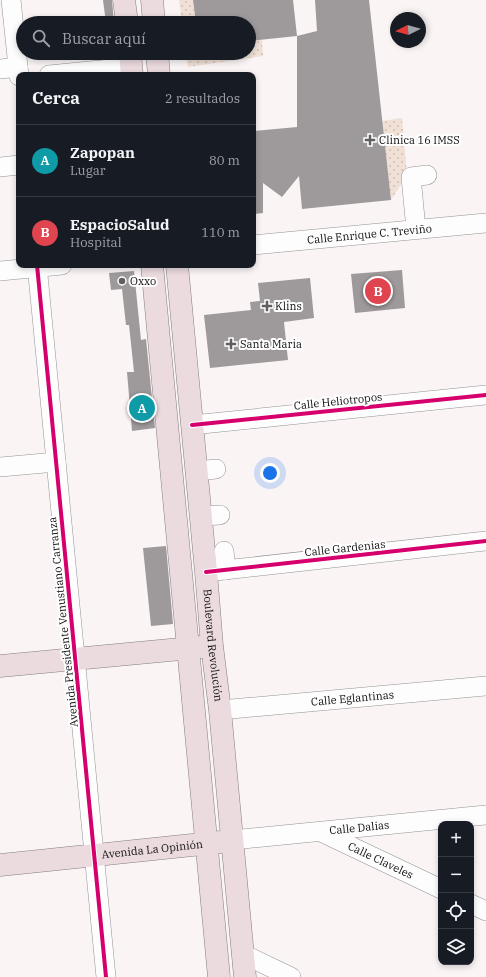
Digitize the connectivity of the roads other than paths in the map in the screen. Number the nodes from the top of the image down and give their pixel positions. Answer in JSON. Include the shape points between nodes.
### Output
{"nodes":[{"id":1,"x":12,"y":0,"type":"edge"},
{"id":2,"x":124,"y":0,"type":"edge"},
{"id":3,"x":152,"y":0,"type":"edge"},
{"id":4,"x":126,"y":16,"type":"edge"},
{"id":5,"x":153,"y":16,"type":"edge"},
{"id":6,"x":158,"y":60,"type":"edge"},
{"id":7,"x":131,"y":65,"type":"edge"},
{"id":8,"x":12,"y":71,"type":"edge"},
{"id":9,"x":74,"y":72,"type":"edge"},
{"id":10,"x":159,"y":72,"type":"edge"},
{"id":11,"x":16,"y":165,"type":"edge"},
{"id":12,"x":0,"y":167,"type":"edge"},
{"id":13,"x":427,"y":175,"type":"dead end"},
{"id":14,"x":486,"y":223,"type":"edge"},
{"id":15,"x":416,"y":229,"type":"junction"},
{"id":16,"x":256,"y":245,"type":"edge"},
{"id":17,"x":22,"y":268,"type":"edge"},
{"id":18,"x":37,"y":268,"type":"edge"},
{"id":19,"x":152,"y":268,"type":"edge"},
{"id":20,"x":178,"y":268,"type":"edge"},
{"id":21,"x":0,"y":271,"type":"edge"},
{"id":22,"x":486,"y":395,"type":"edge"},
{"id":23,"x":205,"y":428,"type":"junction"},
{"id":24,"x":56,"y":462,"type":"junction"},
{"id":25,"x":0,"y":467,"type":"edge"},
{"id":26,"x":486,"y":542,"type":"edge"},
{"id":27,"x":224,"y":551,"type":"dead end"},
{"id":28,"x":216,"y":571,"type":"junction"},
{"id":29,"x":212,"y":646,"type":"junction"},
{"id":30,"x":188,"y":648,"type":"junction"},
{"id":31,"x":75,"y":659,"type":"junction"},
{"id":32,"x":0,"y":666,"type":"edge"},
{"id":33,"x":486,"y":686,"type":"edge"},
{"id":34,"x":220,"y":710,"type":"junction"},
{"id":35,"x":486,"y":815,"type":"edge"},
{"id":36,"x":321,"y":832,"type":"junction"},
{"id":37,"x":232,"y":840,"type":"junction"},
{"id":38,"x":207,"y":843,"type":"junction"},
{"id":39,"x":94,"y":855,"type":"junction"},
{"id":40,"x":0,"y":865,"type":"edge"},
{"id":41,"x":438,"y":888,"type":"edge"},
{"id":42,"x":474,"y":905,"type":"edge"},
{"id":43,"x":486,"y":911,"type":"edge"},
{"id":44,"x":243,"y":954,"type":"junction"},
{"id":45,"x":106,"y":977,"type":"edge"},
{"id":46,"x":220,"y":977,"type":"edge"},
{"id":47,"x":245,"y":977,"type":"edge"},
{"id":48,"x":291,"y":977,"type":"edge"}],
"edges":[{"from":1,"to":8,"type":"street"},
{"from":2,"to":4,"type":"main road"},
{"from":3,"to":5,"type":"main road"},
{"from":6,"to":10,"type":"main road"},
{"from":7,"to":9,"type":"street"},
{"from":11,"to":12,"type":"street"},
{"from":13,"to":15,"type":"street","via":[[411,176]]},
{"from":14,"to":15,"type":"street","name":"Calle Enrique C. Treviño"},
{"from":15,"to":16,"type":"street","name":"Calle Enrique C. Treviño"},
{"from":17,"to":21,"type":"street"},
{"from":18,"to":24,"type":"street","name":"Avenida Presidente Venustiano Carranza"},
{"from":19,"to":30,"type":"main road"},
{"from":20,"to":23,"type":"main road","name":"Boulevard Revolución"},
{"from":22,"to":23,"type":"street","name":"Calle Heliotropos"},
{"from":23,"to":28,"type":"main road","name":"Boulevard Revolución","via":[[206,470]]},
{"from":24,"to":25,"type":"street"},
{"from":24,"to":31,"type":"street","name":"Avenida Presidente Venustiano Carranza"},
{"from":26,"to":28,"type":"street","name":"Calle Gardenias"},
{"from":27,"to":28,"type":"street"},
{"from":28,"to":29,"type":"main road","name":"Boulevard Revolución"},
{"from":29,"to":30,"type":"main road"},
{"from":29,"to":34,"type":"main road","name":"Boulevard Revolución"},
{"from":30,"to":31,"type":"main road"},
{"from":30,"to":38,"type":"main road"},
{"from":31,"to":32,"type":"main road"},
{"from":31,"to":39,"type":"street","name":"Avenida Presidente Venustiano Carranza"},
{"from":33,"to":34,"type":"street","name":"Calle Eglantinas"},
{"from":34,"to":37,"type":"main road","name":"Boulevard Revolución"},
{"from":35,"to":36,"type":"street","name":"Calle Dalias"},
{"from":36,"to":37,"type":"street","name":"Calle Dalias"},
{"from":36,"to":41,"type":"street","name":"Calle Claveles"},
{"from":37,"to":38,"type":"main road","name":"Avenida La Opinión"},
{"from":37,"to":44,"type":"main road","name":"Boulevard Revolución"},
{"from":38,"to":39,"type":"main road","name":"Avenida La Opinión"},
{"from":38,"to":46,"type":"main road"},
{"from":39,"to":40,"type":"main road","name":"Avenida La Opinión"},
{"from":39,"to":45,"type":"street","name":"Avenida Presidente Venustiano Carranza"},
{"from":42,"to":43,"type":"street"},
{"from":44,"to":47,"type":"main road","name":"Boulevard Revolución"},
{"from":44,"to":48,"type":"street"}]}
